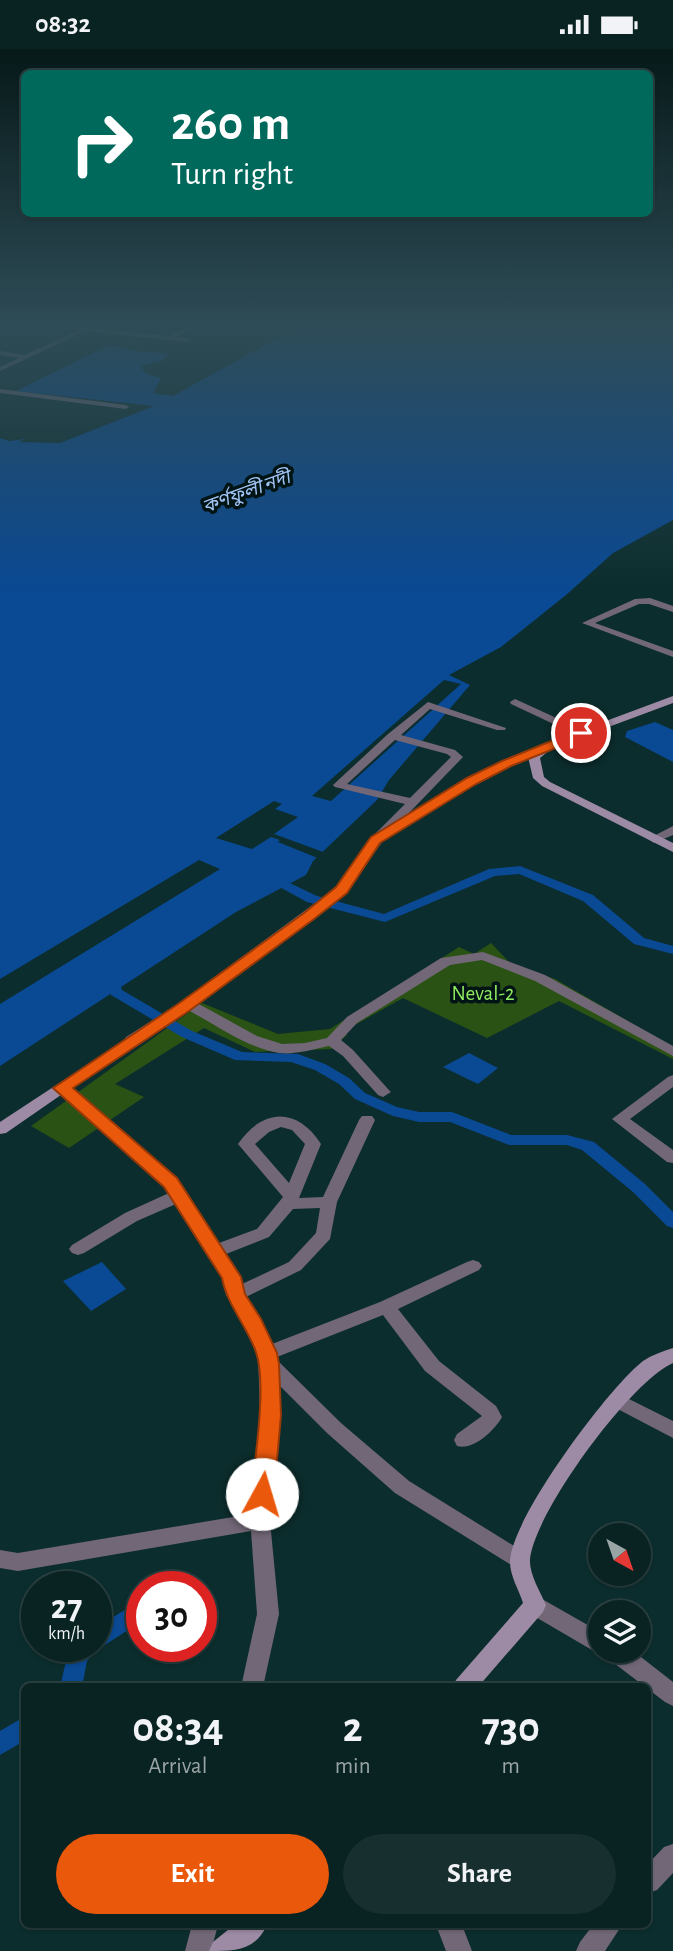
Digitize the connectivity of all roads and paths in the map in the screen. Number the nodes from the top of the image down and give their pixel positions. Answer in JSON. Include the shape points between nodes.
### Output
{"nodes":[{"id":1,"x":673,"y":609,"type":"edge"},
{"id":2,"x":673,"y":655,"type":"edge"},
{"id":3,"x":673,"y":699,"type":"edge"},
{"id":4,"x":515,"y":702,"type":"dead end"},
{"id":5,"x":501,"y":728,"type":"dead end"},
{"id":6,"x":581,"y":733,"type":"junction"},
{"id":7,"x":392,"y":736,"type":"junction"},
{"id":8,"x":548,"y":746,"type":"junction"},
{"id":9,"x":411,"y":802,"type":"junction"},
{"id":10,"x":673,"y":830,"type":"edge"},
{"id":11,"x":657,"y":837,"type":"junction"},
{"id":12,"x":376,"y":840,"type":"junction"},
{"id":13,"x":673,"y":842,"type":"edge"},
{"id":14,"x":673,"y":848,"type":"edge"},
{"id":15,"x":185,"y":1006,"type":"junction"},
{"id":16,"x":131,"y":1040,"type":"joint"},
{"id":17,"x":332,"y":1041,"type":"junction"},
{"id":18,"x":673,"y":1052,"type":"edge"},
{"id":19,"x":673,"y":1080,"type":"edge"},
{"id":20,"x":62,"y":1088,"type":"junction"},
{"id":21,"x":383,"y":1092,"type":"dead end"},
{"id":22,"x":367,"y":1120,"type":"dead end"},
{"id":23,"x":0,"y":1129,"type":"edge"},
{"id":24,"x":673,"y":1158,"type":"edge"},
{"id":25,"x":180,"y":1195,"type":"junction"},
{"id":26,"x":290,"y":1200,"type":"junction"},
{"id":27,"x":329,"y":1202,"type":"junction"},
{"id":28,"x":78,"y":1249,"type":"dead end"},
{"id":29,"x":215,"y":1251,"type":"junction"},
{"id":30,"x":473,"y":1266,"type":"dead end"},
{"id":31,"x":235,"y":1295,"type":"junction"},
{"id":32,"x":386,"y":1307,"type":"junction"},
{"id":33,"x":673,"y":1355,"type":"edge"},
{"id":34,"x":268,"y":1359,"type":"junction"},
{"id":35,"x":617,"y":1399,"type":"junction"},
{"id":36,"x":673,"y":1430,"type":"edge"},
{"id":37,"x":464,"y":1440,"type":"dead end"},
{"id":38,"x":260,"y":1521,"type":"junction"},
{"id":39,"x":0,"y":1559,"type":"edge"},
{"id":40,"x":520,"y":1560,"type":"junction"},
{"id":41,"x":535,"y":1605,"type":"junction"},
{"id":42,"x":588,"y":1636,"type":"edge"},
{"id":43,"x":631,"y":1663,"type":"edge"},
{"id":44,"x":253,"y":1683,"type":"edge"},
{"id":45,"x":467,"y":1683,"type":"edge"},
{"id":46,"x":673,"y":1695,"type":"edge"},
{"id":47,"x":673,"y":1856,"type":"edge"},
{"id":48,"x":651,"y":1878,"type":"edge"},
{"id":49,"x":204,"y":1928,"type":"edge"},
{"id":50,"x":250,"y":1928,"type":"edge"},
{"id":51,"x":450,"y":1928,"type":"edge"},
{"id":52,"x":607,"y":1928,"type":"edge"},
{"id":53,"x":198,"y":1951,"type":"edge"},
{"id":54,"x":222,"y":1951,"type":"edge"},
{"id":55,"x":459,"y":1951,"type":"edge"},
{"id":56,"x":589,"y":1951,"type":"edge"}],
"edges":[{"from":1,"to":2,"type":"street","via":[[638,601],[587,623]]},
{"from":3,"to":6,"type":"main road"},
{"from":4,"to":6,"type":"street"},
{"from":5,"to":7,"type":"street","via":[[428,705]]},
{"from":6,"to":8,"type":"main road"},
{"from":7,"to":9,"type":"street","via":[[457,757]]},
{"from":7,"to":9,"type":"street","via":[[339,785]]},
{"from":8,"to":11,"type":"main road","via":[[534,757],[546,784]]},
{"from":8,"to":12,"type":"street","via":[[472,781]]},
{"from":9,"to":12,"type":"street"},
{"from":10,"to":11,"type":"street"},
{"from":11,"to":13,"type":"main road"},
{"from":11,"to":14,"type":"main road"},
{"from":12,"to":15,"type":"street","via":[[341,890]]},
{"from":15,"to":16,"type":"street"},
{"from":15,"to":17,"type":"street","via":[[281,1049]]},
{"from":16,"to":20,"type":"main road"},
{"from":17,"to":18,"type":"street","via":[[352,1020],[446,961],[483,956],[540,978]]},
{"from":17,"to":21,"type":"street"},
{"from":19,"to":24,"type":"street","via":[[620,1119]]},
{"from":20,"to":23,"type":"main road"},
{"from":20,"to":25,"type":"street","via":[[150,1163]]},
{"from":22,"to":27,"type":"street"},
{"from":25,"to":28,"type":"street"},
{"from":25,"to":29,"type":"street"},
{"from":26,"to":26,"type":"street","via":[[313,1144],[305,1130],[281,1121],[263,1129],[246,1145]]},
{"from":26,"to":27,"type":"street"},
{"from":26,"to":29,"type":"street","via":[[263,1233]]},
{"from":27,"to":31,"type":"street","via":[[324,1235],[295,1266]]},
{"from":29,"to":31,"type":"street","via":[[232,1277]]},
{"from":30,"to":32,"type":"street"},
{"from":31,"to":34,"type":"street"},
{"from":32,"to":34,"type":"street"},
{"from":32,"to":37,"type":"street","via":[[432,1366],[489,1411],[489,1422]]},
{"from":33,"to":35,"type":"main road","via":[[649,1366]]},
{"from":34,"to":38,"type":"street","via":[[270,1415]]},
{"from":34,"to":40,"type":"street","via":[[334,1428],[402,1487]]},
{"from":35,"to":36,"type":"street"},
{"from":35,"to":40,"type":"main road","via":[[552,1490],[532,1525]]},
{"from":38,"to":39,"type":"street","via":[[18,1562]]},
{"from":38,"to":44,"type":"street","via":[[268,1614]]},
{"from":40,"to":41,"type":"main road"},
{"from":41,"to":42,"type":"street"},
{"from":41,"to":45,"type":"main road"},
{"from":43,"to":46,"type":"street"},
{"from":47,"to":48,"type":"street"},
{"from":49,"to":53,"type":"street"},
{"from":50,"to":54,"type":"main road"},
{"from":51,"to":55,"type":"street"},
{"from":52,"to":56,"type":"street"}]}
